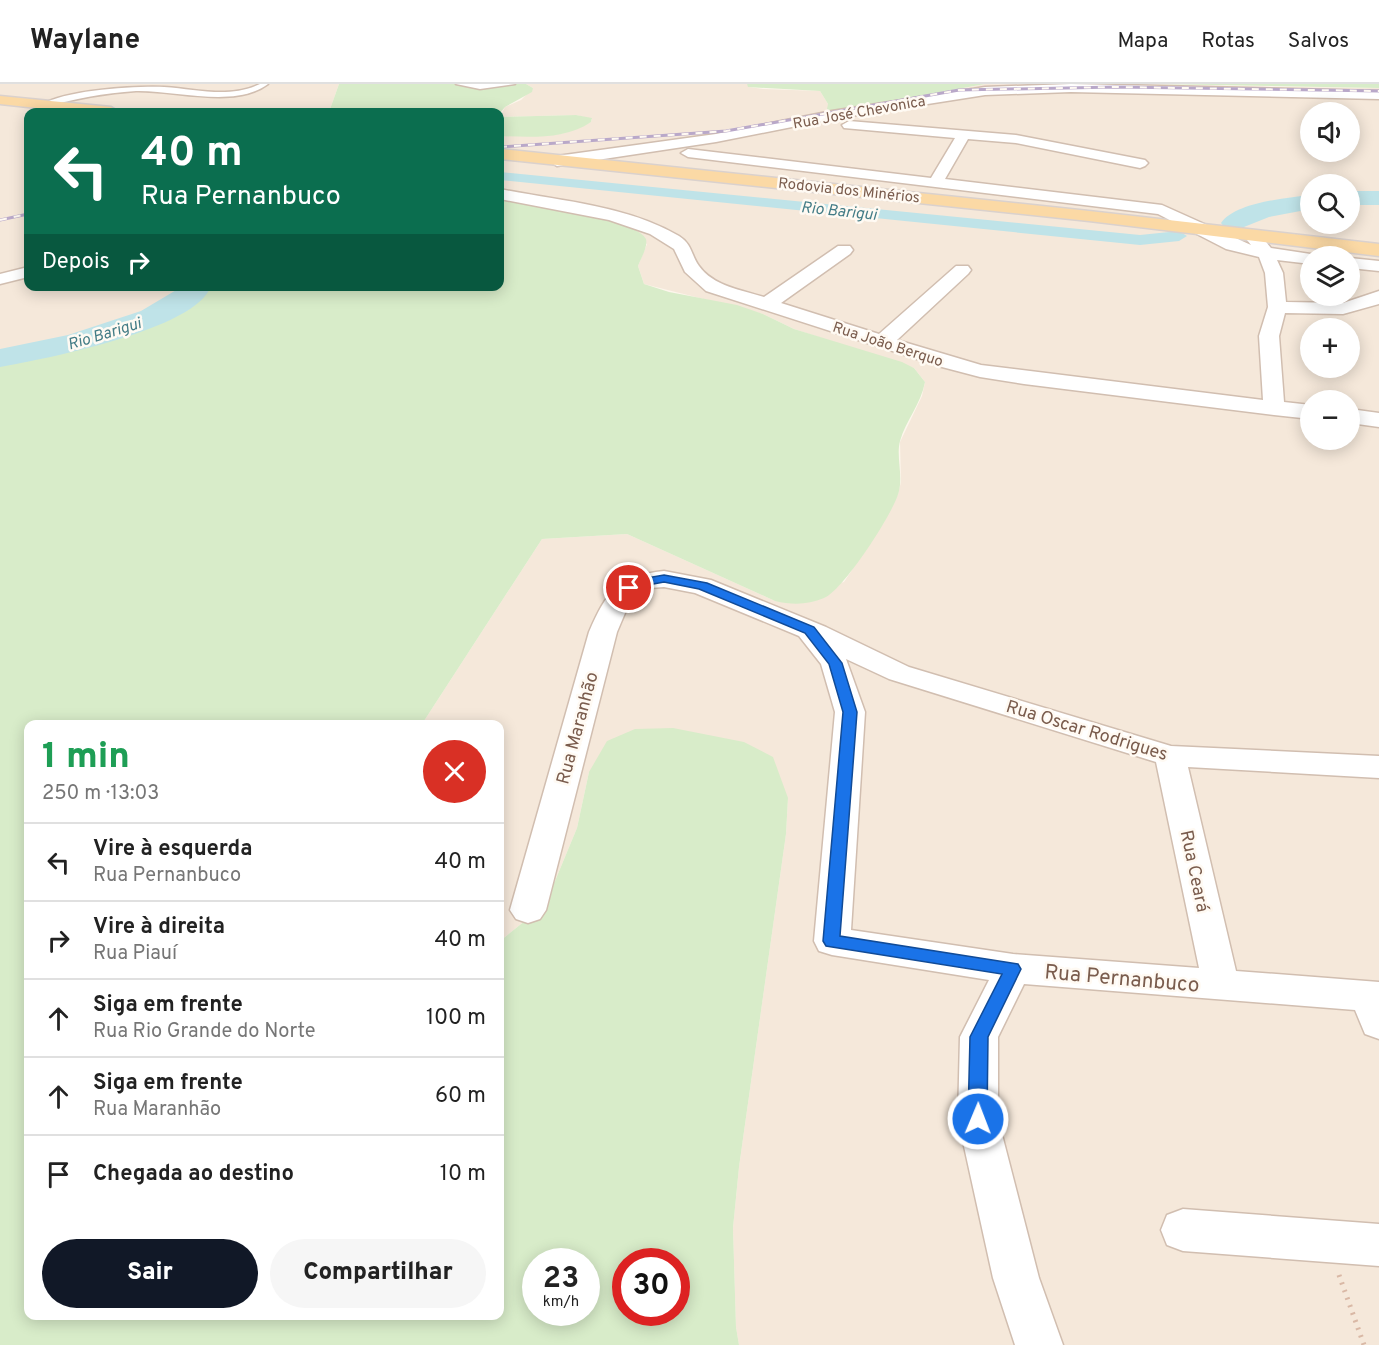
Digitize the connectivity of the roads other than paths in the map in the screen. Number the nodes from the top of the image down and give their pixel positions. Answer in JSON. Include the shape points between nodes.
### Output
{"nodes":[{"id":1,"x":265,"y":84,"type":"edge"},
{"id":2,"x":459,"y":84,"type":"edge"},
{"id":3,"x":512,"y":84,"type":"edge"},
{"id":4,"x":1379,"y":95,"type":"edge"},
{"id":5,"x":0,"y":100,"type":"edge"},
{"id":6,"x":44,"y":105,"type":"junction"},
{"id":7,"x":73,"y":108,"type":"edge"},
{"id":8,"x":802,"y":122,"type":"junction"},
{"id":9,"x":965,"y":133,"type":"junction"},
{"id":10,"x":653,"y":149,"type":"junction"},
{"id":11,"x":504,"y":154,"type":"edge"},
{"id":12,"x":557,"y":161,"type":"junction"},
{"id":13,"x":1140,"y":163,"type":"dead end"},
{"id":14,"x":936,"y":182,"type":"junction"},
{"id":15,"x":504,"y":195,"type":"edge"},
{"id":16,"x":1199,"y":229,"type":"junction"},
{"id":17,"x":1251,"y":234,"type":"junction"},
{"id":18,"x":844,"y":250,"type":"dead end"},
{"id":19,"x":1379,"y":250,"type":"edge"},
{"id":20,"x":1266,"y":254,"type":"junction"},
{"id":21,"x":1300,"y":258,"type":"edge"},
{"id":22,"x":1360,"y":264,"type":"edge"},
{"id":23,"x":1379,"y":266,"type":"edge"},
{"id":24,"x":962,"y":270,"type":"dead end"},
{"id":25,"x":24,"y":273,"type":"edge"},
{"id":26,"x":0,"y":279,"type":"edge"},
{"id":27,"x":1379,"y":297,"type":"edge"},
{"id":28,"x":766,"y":305,"type":"junction"},
{"id":29,"x":1277,"y":307,"type":"junction"},
{"id":30,"x":882,"y":342,"type":"junction"},
{"id":31,"x":1274,"y":408,"type":"junction"},
{"id":32,"x":1300,"y":411,"type":"edge"},
{"id":33,"x":1360,"y":417,"type":"edge"},
{"id":34,"x":1379,"y":420,"type":"edge"},
{"id":35,"x":664,"y":579,"type":"joint"},
{"id":36,"x":809,"y":630,"type":"junction"},
{"id":37,"x":1170,"y":756,"type":"junction"},
{"id":38,"x":1379,"y":767,"type":"edge"},
{"id":39,"x":528,"y":910,"type":"dead end"},
{"id":40,"x":1012,"y":969,"type":"junction"},
{"id":41,"x":1221,"y":986,"type":"junction"},
{"id":42,"x":1375,"y":1005,"type":"edge"},
{"id":43,"x":1183,"y":1230,"type":"dead end"},
{"id":44,"x":1379,"y":1245,"type":"edge"},
{"id":45,"x":1039,"y":1345,"type":"edge"}],
"edges":[{"from":1,"to":6,"type":"lane","via":[[226,94],[141,90],[84,94]]},
{"from":2,"to":3,"type":"lane"},
{"from":4,"to":8,"type":"street","name":"Rua José Chevonica","via":[[1012,89],[956,94]]},
{"from":5,"to":6,"type":"main road"},
{"from":6,"to":7,"type":"main road"},
{"from":8,"to":9,"type":"street"},
{"from":8,"to":10,"type":"street","name":"Rua José Chevonica"},
{"from":9,"to":13,"type":"street"},
{"from":9,"to":14,"type":"street"},
{"from":10,"to":12,"type":"street","name":"Rua José Chevonica"},
{"from":10,"to":14,"type":"street"},
{"from":11,"to":12,"type":"main road","name":"Rodovia dos Minérios"},
{"from":12,"to":16,"type":"main road","name":"Rodovia dos Minérios"},
{"from":14,"to":16,"type":"street","via":[[1162,210]]},
{"from":15,"to":28,"type":"street","name":"Rua João Berquo","via":[[598,213],[652,230],[685,249],[689,265],[699,278]]},
{"from":16,"to":17,"type":"main road","name":"Rodovia dos Minérios"},
{"from":16,"to":20,"type":"street","name":"Rodovia dos Minérios","via":[[1233,245]]},
{"from":17,"to":19,"type":"main road","name":"Rodovia dos Minérios"},
{"from":17,"to":20,"type":"street"},
{"from":18,"to":28,"type":"street"},
{"from":20,"to":21,"type":"street","name":"Rodovia dos Minérios"},
{"from":20,"to":29,"type":"street","via":[[1274,273]]},
{"from":22,"to":23,"type":"street"},
{"from":24,"to":30,"type":"street"},
{"from":25,"to":26,"type":"street"},
{"from":27,"to":29,"type":"street","via":[[1345,310]]},
{"from":28,"to":30,"type":"street","name":"Rua João Berquo"},
{"from":29,"to":31,"type":"street","via":[[1269,336]]},
{"from":30,"to":31,"type":"street","name":"Rua João Berquo","via":[[980,371]]},
{"from":31,"to":32,"type":"street","name":"Rua João Berquo"},
{"from":33,"to":34,"type":"street"},
{"from":35,"to":36,"type":"street","name":"Rua Oscar Rodrigues","via":[[702,586]]},
{"from":35,"to":39,"type":"street","name":"Rua Maranhão","via":[[629,588],[615,604],[607,623]]},
{"from":36,"to":37,"type":"street","name":"Rua Oscar Rodrigues","via":[[899,673]]},
{"from":36,"to":40,"type":"street","name":"Rua Pernanbuco","via":[[835,663],[850,712],[832,941]]},
{"from":37,"to":38,"type":"street","name":"Rua Oscar Rodrigues"},
{"from":37,"to":41,"type":"street","name":"Rua Ceará"},
{"from":40,"to":41,"type":"street","name":"Rua Pernanbuco"},
{"from":40,"to":45,"type":"street","via":[[979,1037],[978,1119],[1016,1278]]},
{"from":41,"to":42,"type":"street","name":"Rua Pernanbuco"},
{"from":43,"to":44,"type":"street"}]}
